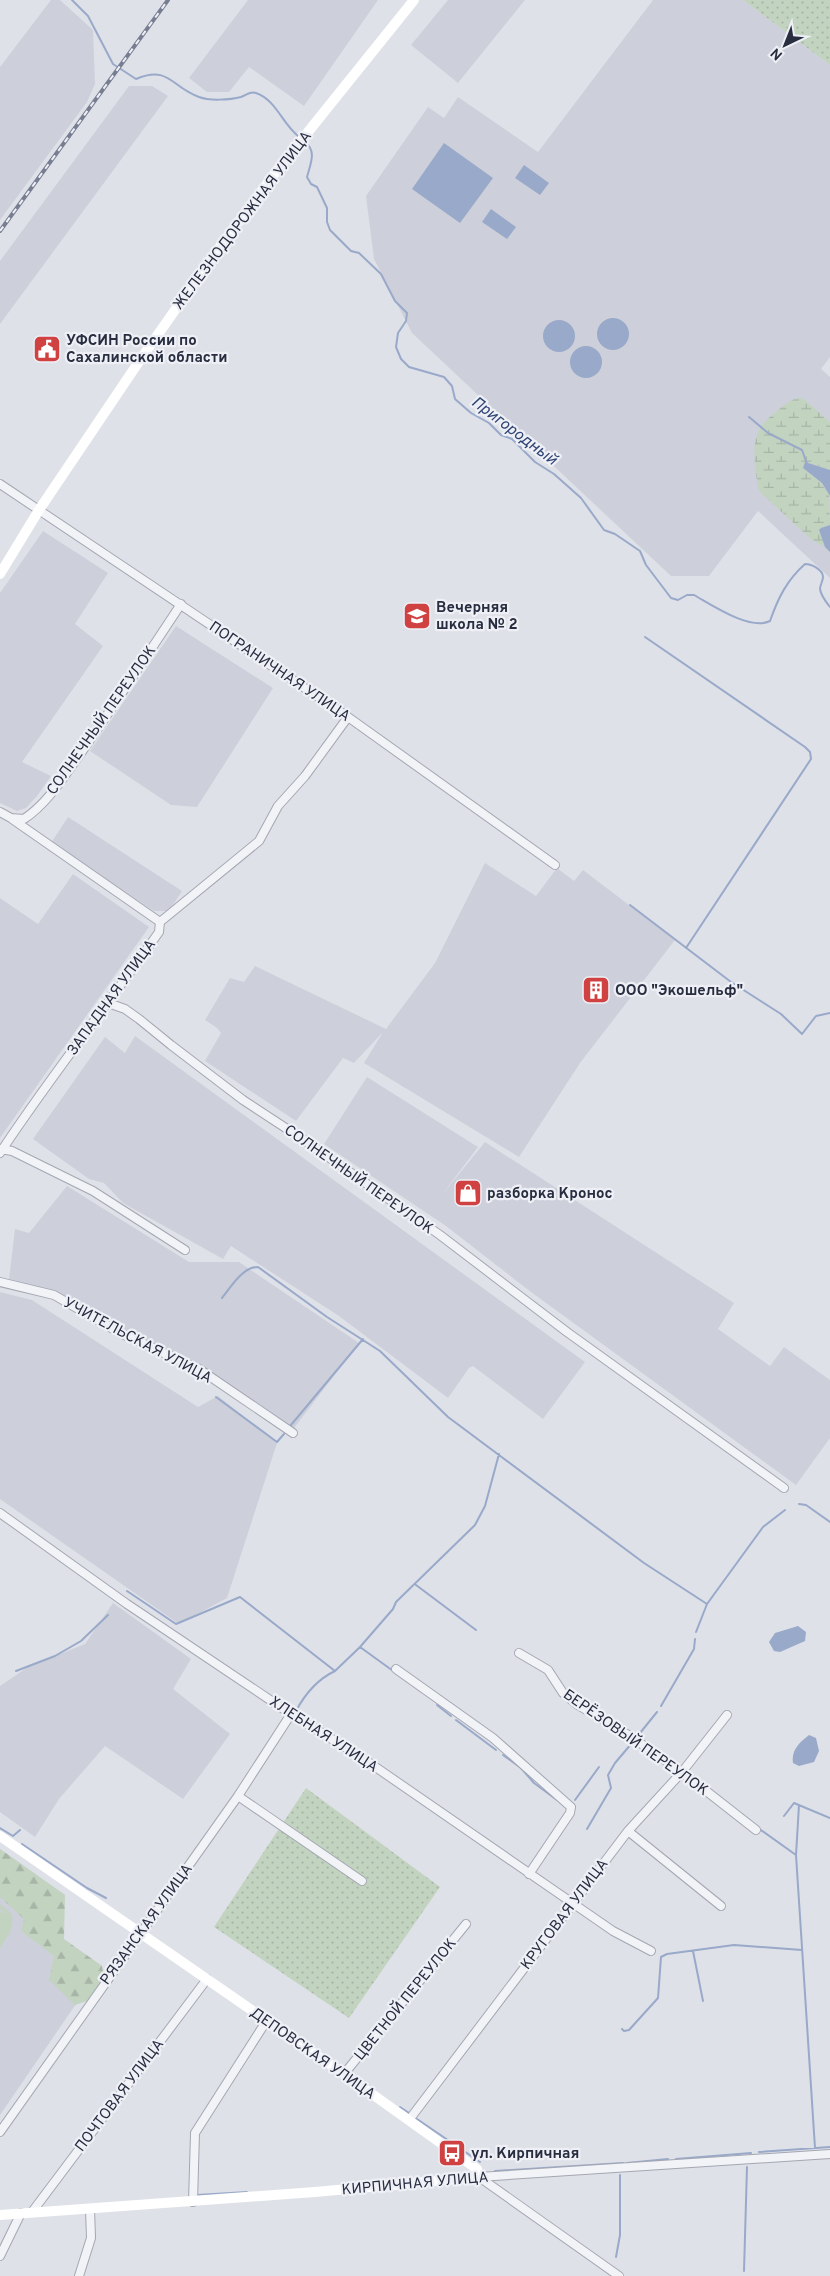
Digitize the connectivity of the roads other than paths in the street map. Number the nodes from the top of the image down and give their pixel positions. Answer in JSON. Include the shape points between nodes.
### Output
{"nodes":[{"id":1,"x":414,"y":0,"type":"edge"},
{"id":2,"x":0,"y":484,"type":"edge"},
{"id":3,"x":39,"y":510,"type":"junction"},
{"id":4,"x":0,"y":574,"type":"edge"},
{"id":5,"x":181,"y":604,"type":"junction"},
{"id":6,"x":348,"y":717,"type":"junction"},
{"id":7,"x":0,"y":812,"type":"edge"},
{"id":8,"x":10,"y":818,"type":"junction"},
{"id":9,"x":555,"y":865,"type":"dead end"},
{"id":10,"x":160,"y":922,"type":"junction"},
{"id":11,"x":108,"y":1003,"type":"junction"},
{"id":12,"x":1,"y":1150,"type":"edge"},
{"id":13,"x":186,"y":1250,"type":"dead end"},
{"id":14,"x":0,"y":1282,"type":"edge"},
{"id":15,"x":293,"y":1433,"type":"dead end"},
{"id":16,"x":784,"y":1488,"type":"dead end"},
{"id":17,"x":0,"y":1512,"type":"edge"},
{"id":18,"x":519,"y":1654,"type":"dead end"},
{"id":19,"x":396,"y":1669,"type":"dead end"},
{"id":20,"x":291,"y":1714,"type":"junction"},
{"id":21,"x":727,"y":1715,"type":"dead end"},
{"id":22,"x":682,"y":1772,"type":"junction"},
{"id":23,"x":238,"y":1796,"type":"junction"},
{"id":24,"x":756,"y":1830,"type":"dead end"},
{"id":25,"x":628,"y":1832,"type":"junction"},
{"id":26,"x":0,"y":1836,"type":"edge"},
{"id":27,"x":529,"y":1874,"type":"junction"},
{"id":28,"x":362,"y":1881,"type":"dead end"},
{"id":29,"x":572,"y":1903,"type":"junction"},
{"id":30,"x":721,"y":1906,"type":"dead end"},
{"id":31,"x":466,"y":1924,"type":"dead end"},
{"id":32,"x":140,"y":1932,"type":"junction"},
{"id":33,"x":651,"y":1951,"type":"dead end"},
{"id":34,"x":207,"y":1979,"type":"junction"},
{"id":35,"x":266,"y":2020,"type":"junction"},
{"id":36,"x":344,"y":2074,"type":"junction"},
{"id":37,"x":409,"y":2120,"type":"junction"},
{"id":38,"x":0,"y":2132,"type":"edge"},
{"id":39,"x":830,"y":2154,"type":"edge"},
{"id":40,"x":478,"y":2177,"type":"junction"},
{"id":41,"x":193,"y":2202,"type":"junction"},
{"id":42,"x":90,"y":2209,"type":"junction"},
{"id":43,"x":26,"y":2212,"type":"junction"},
{"id":44,"x":0,"y":2215,"type":"edge"},
{"id":45,"x":0,"y":2256,"type":"edge"},
{"id":46,"x":79,"y":2276,"type":"edge"},
{"id":47,"x":619,"y":2276,"type":"edge"}],
"edges":[{"from":1,"to":3,"type":"street","name":"ЖЕЛЕЗНОДОРОЖНАЯ УЛИЦА","via":[[314,124],[174,312]]},
{"from":2,"to":3,"type":"street","name":"ПОГРАНИЧНАЯ УЛИЦА"},
{"from":3,"to":4,"type":"street","name":"ЖЕЛЕЗНОДОРОЖНАЯ УЛИЦА"},
{"from":3,"to":5,"type":"street","name":"ПОГРАНИЧНАЯ УЛИЦА"},
{"from":5,"to":6,"type":"street","name":"ПОГРАНИЧНАЯ УЛИЦА"},
{"from":5,"to":8,"type":"street","name":"СОЛНЕЧНЫЙ ПЕРЕУЛОК","via":[[53,791],[24,819]]},
{"from":6,"to":9,"type":"street","name":"ПОГРАНИЧНАЯ УЛИЦА"},
{"from":6,"to":10,"type":"street","name":"ЗАПАДНАЯ УЛИЦА","via":[[305,776],[278,806],[259,841]]},
{"from":7,"to":8,"type":"street"},
{"from":8,"to":10,"type":"street"},
{"from":10,"to":11,"type":"street","name":"ЗАПАДНАЯ УЛИЦА","via":[[159,932]]},
{"from":11,"to":12,"type":"street","name":"ЗАПАДНАЯ УЛИЦА"},
{"from":11,"to":16,"type":"street","name":"СОЛНЕЧНЫЙ ПЕРЕУЛОК","via":[[139,1019],[243,1100],[440,1235]]},
{"from":12,"to":13,"type":"street","via":[[12,1151],[93,1191]]},
{"from":14,"to":15,"type":"street","name":"УЧИТЕЛЬСКАЯ УЛИЦА","via":[[54,1295],[120,1332],[199,1369]]},
{"from":17,"to":20,"type":"street","name":"ХЛЕБНАЯ УЛИЦА","via":[[127,1604]]},
{"from":18,"to":22,"type":"street","name":"БЕРЁЗОВЫЙ ПЕРЕУЛОК","via":[[548,1670],[564,1693],[578,1705]]},
{"from":19,"to":27,"type":"street","via":[[493,1738],[571,1807]]},
{"from":20,"to":23,"type":"street","name":"РЯЗАНСКАЯ УЛИЦА"},
{"from":20,"to":27,"type":"street","name":"ХЛЕБНАЯ УЛИЦА","via":[[361,1757]]},
{"from":21,"to":22,"type":"street","name":"КРУГОВАЯ УЛИЦА"},
{"from":22,"to":24,"type":"street","name":"БЕРЁЗОВЫЙ ПЕРЕУЛОК"},
{"from":22,"to":25,"type":"street","name":"КРУГОВАЯ УЛИЦА"},
{"from":23,"to":28,"type":"street"},
{"from":23,"to":32,"type":"street","name":"РЯЗАНСКАЯ УЛИЦА"},
{"from":25,"to":29,"type":"street","name":"КРУГОВАЯ УЛИЦА"},
{"from":25,"to":30,"type":"street"},
{"from":26,"to":32,"type":"street","name":"ДЕПОВСКАЯ УЛИЦА"},
{"from":27,"to":29,"type":"street","name":"ХЛЕБНАЯ УЛИЦА"},
{"from":29,"to":33,"type":"street","name":"ХЛЕБНАЯ УЛИЦА","via":[[613,1931]]},
{"from":29,"to":37,"type":"street","name":"КРУГОВАЯ УЛИЦА"},
{"from":31,"to":36,"type":"street","name":"ЦВЕТНОЙ ПЕРЕУЛОК"},
{"from":32,"to":34,"type":"street","name":"ДЕПОВСКАЯ УЛИЦА"},
{"from":32,"to":38,"type":"street","name":"РЯЗАНСКАЯ УЛИЦА"},
{"from":34,"to":35,"type":"street","name":"ДЕПОВСКАЯ УЛИЦА"},
{"from":34,"to":43,"type":"street","name":"ПОЧТОВАЯ УЛИЦА"},
{"from":35,"to":36,"type":"street","name":"ДЕПОВСКАЯ УЛИЦА"},
{"from":35,"to":41,"type":"street","via":[[195,2133]]},
{"from":36,"to":37,"type":"street","name":"ДЕПОВСКАЯ УЛИЦА"},
{"from":37,"to":40,"type":"street","name":"ДЕПОВСКАЯ УЛИЦА","via":[[477,2169]]},
{"from":39,"to":40,"type":"street","name":"КИРПИЧНАЯ УЛИЦА"},
{"from":40,"to":41,"type":"street","name":"КИРПИЧНАЯ УЛИЦА"},
{"from":40,"to":47,"type":"street","name":"ДЕПОВСКАЯ УЛИЦА"},
{"from":41,"to":42,"type":"street","name":"КИРПИЧНАЯ УЛИЦА"},
{"from":42,"to":43,"type":"street","name":"КИРПИЧНАЯ УЛИЦА"},
{"from":42,"to":46,"type":"street","via":[[91,2238]]},
{"from":43,"to":44,"type":"street","name":"КИРПИЧНАЯ УЛИЦА"},
{"from":43,"to":45,"type":"street","name":"ПОЧТОВАЯ УЛИЦА"}]}
